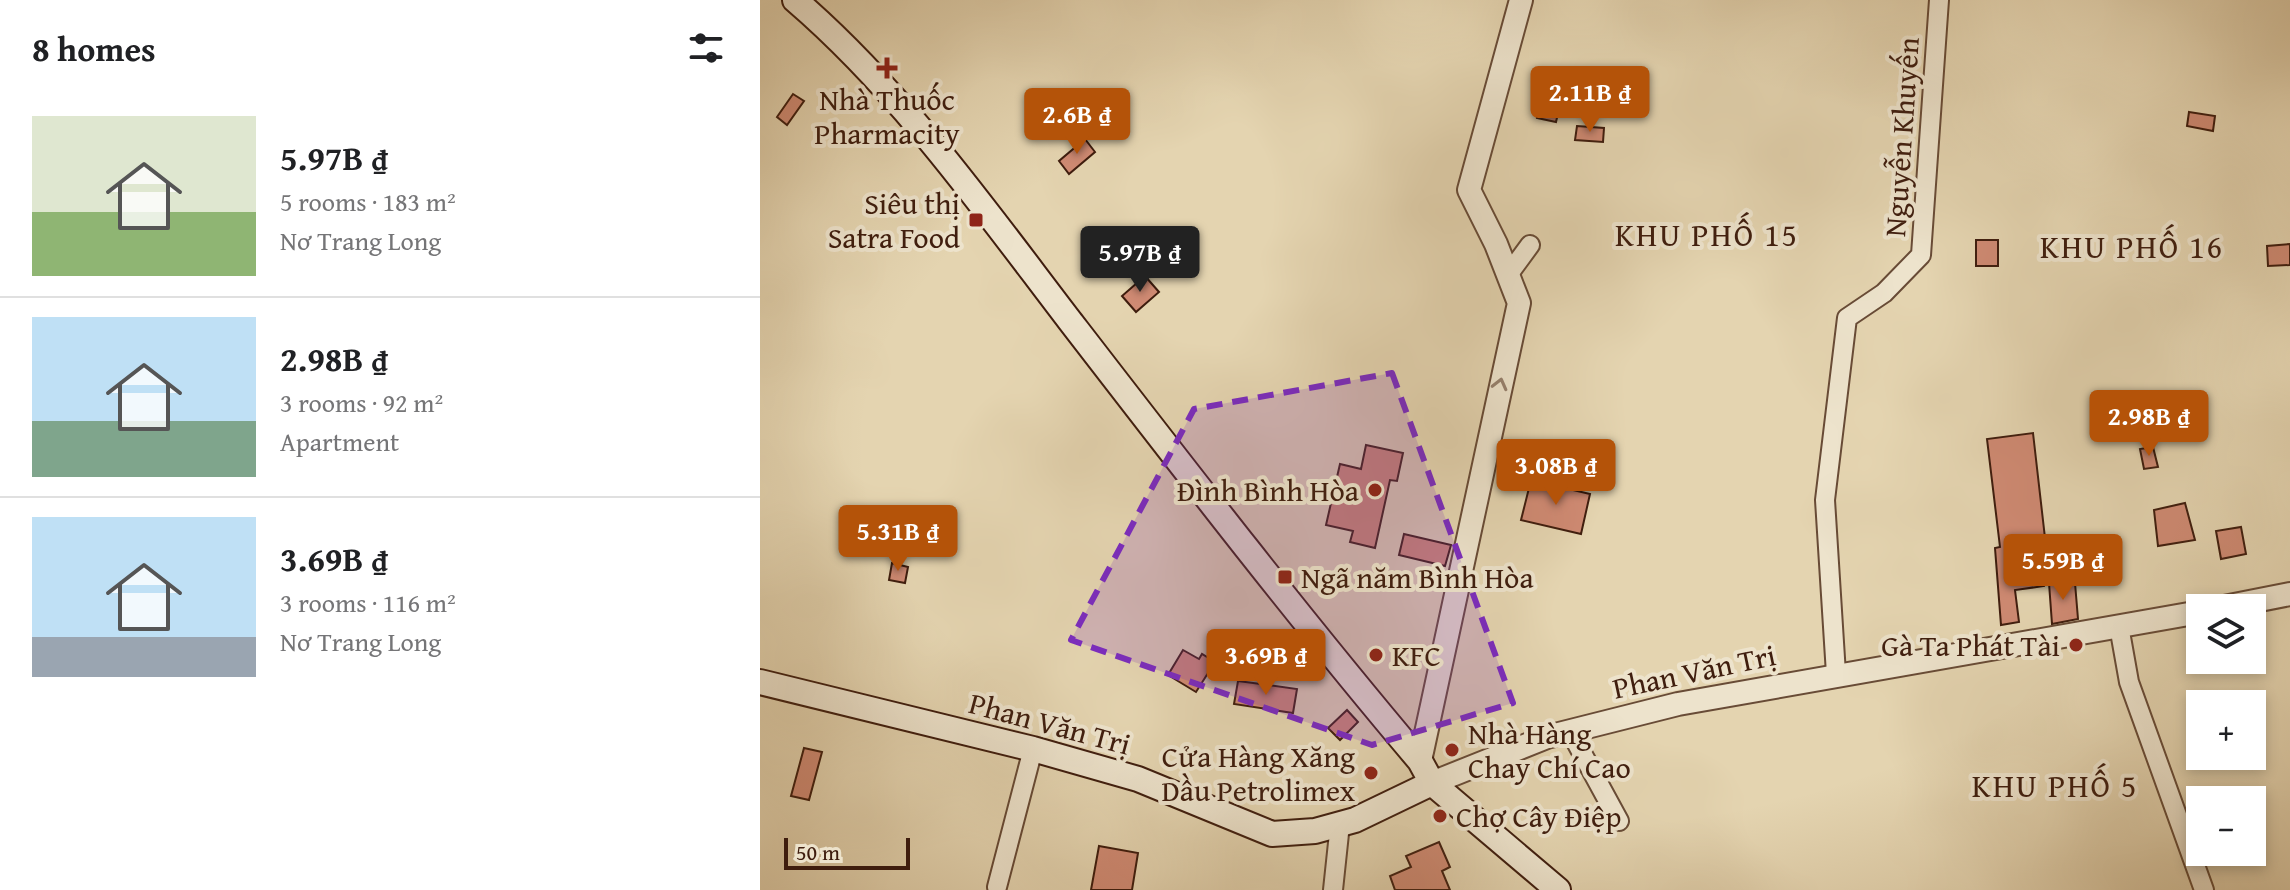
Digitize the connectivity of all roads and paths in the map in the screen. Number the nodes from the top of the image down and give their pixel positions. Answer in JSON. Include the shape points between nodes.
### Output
{"nodes":[{"id":1,"x":795,"y":0,"type":"edge"},
{"id":2,"x":1521,"y":0,"type":"edge"},
{"id":3,"x":1939,"y":0,"type":"edge"},
{"id":4,"x":1530,"y":245,"type":"dead end"},
{"id":5,"x":1508,"y":275,"type":"junction"},
{"id":6,"x":2290,"y":594,"type":"edge"},
{"id":7,"x":2266,"y":599,"type":"edge"},
{"id":8,"x":2186,"y":614,"type":"edge"},
{"id":9,"x":2119,"y":626,"type":"junction"},
{"id":10,"x":1836,"y":674,"type":"junction"},
{"id":11,"x":760,"y":682,"type":"edge"},
{"id":12,"x":1570,"y":731,"type":"junction"},
{"id":13,"x":1033,"y":749,"type":"junction"},
{"id":14,"x":1420,"y":761,"type":"junction"},
{"id":15,"x":1432,"y":783,"type":"junction"},
{"id":16,"x":1619,"y":821,"type":"dead end"},
{"id":17,"x":1340,"y":824,"type":"junction"},
{"id":18,"x":997,"y":887,"type":"dead end"},
{"id":19,"x":1333,"y":890,"type":"edge"},
{"id":20,"x":1558,"y":890,"type":"edge"},
{"id":21,"x":2204,"y":890,"type":"edge"}],
"edges":[{"from":1,"to":14,"type":"main road","via":[[826,27],[982,206],[1306,627]]},
{"from":2,"to":5,"type":"street","via":[[1469,190]]},
{"from":3,"to":10,"type":"street","name":"Nguyễn Khuyến","via":[[1921,255],[1884,293],[1847,318],[1825,500]]},
{"from":4,"to":5,"type":"street"},
{"from":14,"to":5,"type":"street","one_way":true,"via":[[1519,303]]},
{"from":6,"to":7,"type":"street"},
{"from":8,"to":9,"type":"street","name":"Phan Văn Trị"},
{"from":9,"to":10,"type":"street","name":"Phan Văn Trị"},
{"from":9,"to":21,"type":"street","via":[[2129,682]]},
{"from":10,"to":12,"type":"street","name":"Phan Văn Trị"},
{"from":11,"to":13,"type":"main road","name":"Phan Văn Trị"},
{"from":12,"to":15,"type":"street","name":"Phan Văn Trị"},
{"from":12,"to":16,"type":"street"},
{"from":13,"to":17,"type":"main road","name":"Phan Văn Trị","via":[[1166,789],[1272,834]]},
{"from":13,"to":18,"type":"street"},
{"from":14,"to":15,"type":"main road"},
{"from":15,"to":17,"type":"main road","name":"Phan Văn Trị"},
{"from":15,"to":20,"type":"main road"},
{"from":17,"to":19,"type":"street"}]}
